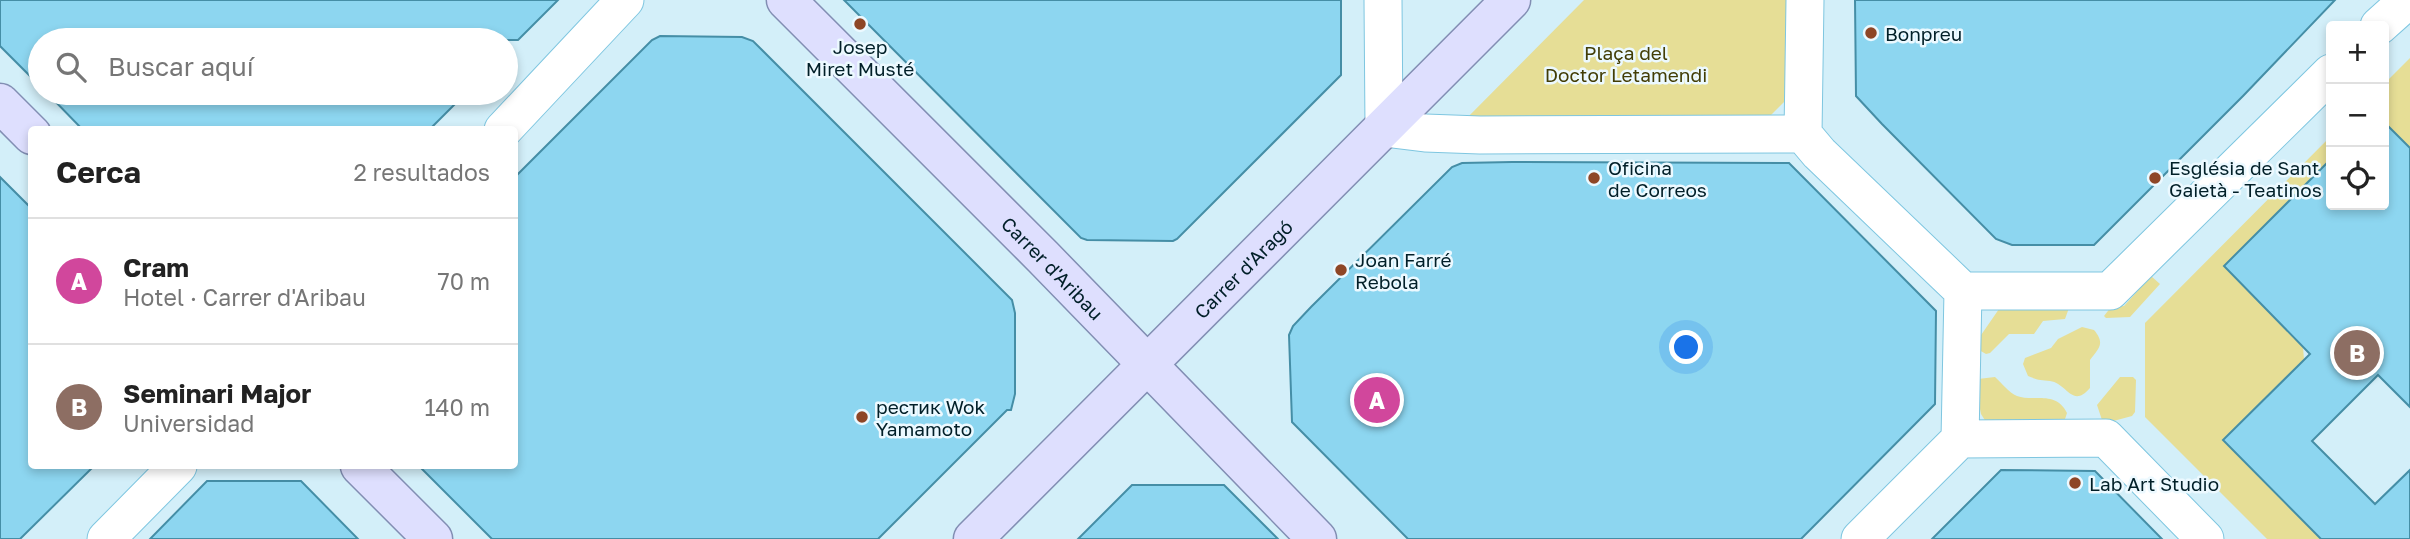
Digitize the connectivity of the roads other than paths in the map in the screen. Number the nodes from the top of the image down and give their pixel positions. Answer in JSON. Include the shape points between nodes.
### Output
{"nodes":[{"id":1,"x":625,"y":0,"type":"edge"},
{"id":2,"x":786,"y":0,"type":"edge"},
{"id":3,"x":1382,"y":0,"type":"edge"},
{"id":4,"x":1511,"y":0,"type":"edge"},
{"id":5,"x":1805,"y":0,"type":"edge"},
{"id":6,"x":2406,"y":0,"type":"edge"},
{"id":7,"x":2384,"y":21,"type":"edge"},
{"id":8,"x":2326,"y":78,"type":"edge"},
{"id":9,"x":0,"y":103,"type":"edge"},
{"id":10,"x":507,"y":126,"type":"edge"},
{"id":11,"x":1384,"y":128,"type":"junction"},
{"id":12,"x":28,"y":131,"type":"edge"},
{"id":13,"x":1803,"y":134,"type":"junction"},
{"id":14,"x":1963,"y":291,"type":"junction"},
{"id":15,"x":1147,"y":365,"type":"junction"},
{"id":16,"x":1960,"y":439,"type":"junction"},
{"id":17,"x":175,"y":469,"type":"edge"},
{"id":18,"x":363,"y":469,"type":"edge"},
{"id":19,"x":106,"y":539,"type":"edge"},
{"id":20,"x":433,"y":539,"type":"edge"},
{"id":21,"x":974,"y":539,"type":"edge"},
{"id":22,"x":1317,"y":539,"type":"edge"},
{"id":23,"x":1860,"y":539,"type":"edge"},
{"id":24,"x":2205,"y":539,"type":"edge"}],
"edges":[{"from":1,"to":10,"type":"street"},
{"from":2,"to":15,"type":"main road","name":"Carrer d'Aribau"},
{"from":3,"to":11,"type":"street"},
{"from":4,"to":11,"type":"main road","name":"Carrer d'Aragó"},
{"from":5,"to":13,"type":"street"},
{"from":6,"to":7,"type":"street"},
{"from":8,"to":14,"type":"street","via":[[2110,291]]},
{"from":9,"to":12,"type":"main road"},
{"from":11,"to":13,"type":"street","via":[[1480,135]]},
{"from":11,"to":15,"type":"main road","name":"Carrer d'Aragó"},
{"from":13,"to":14,"type":"street"},
{"from":14,"to":16,"type":"street"},
{"from":15,"to":21,"type":"main road","name":"Carrer d'Aragó"},
{"from":15,"to":22,"type":"main road","name":"Carrer d'Aribau"},
{"from":16,"to":23,"type":"street"},
{"from":16,"to":24,"type":"street","via":[[2106,438]]},
{"from":17,"to":19,"type":"street"},
{"from":18,"to":20,"type":"main road"}]}
